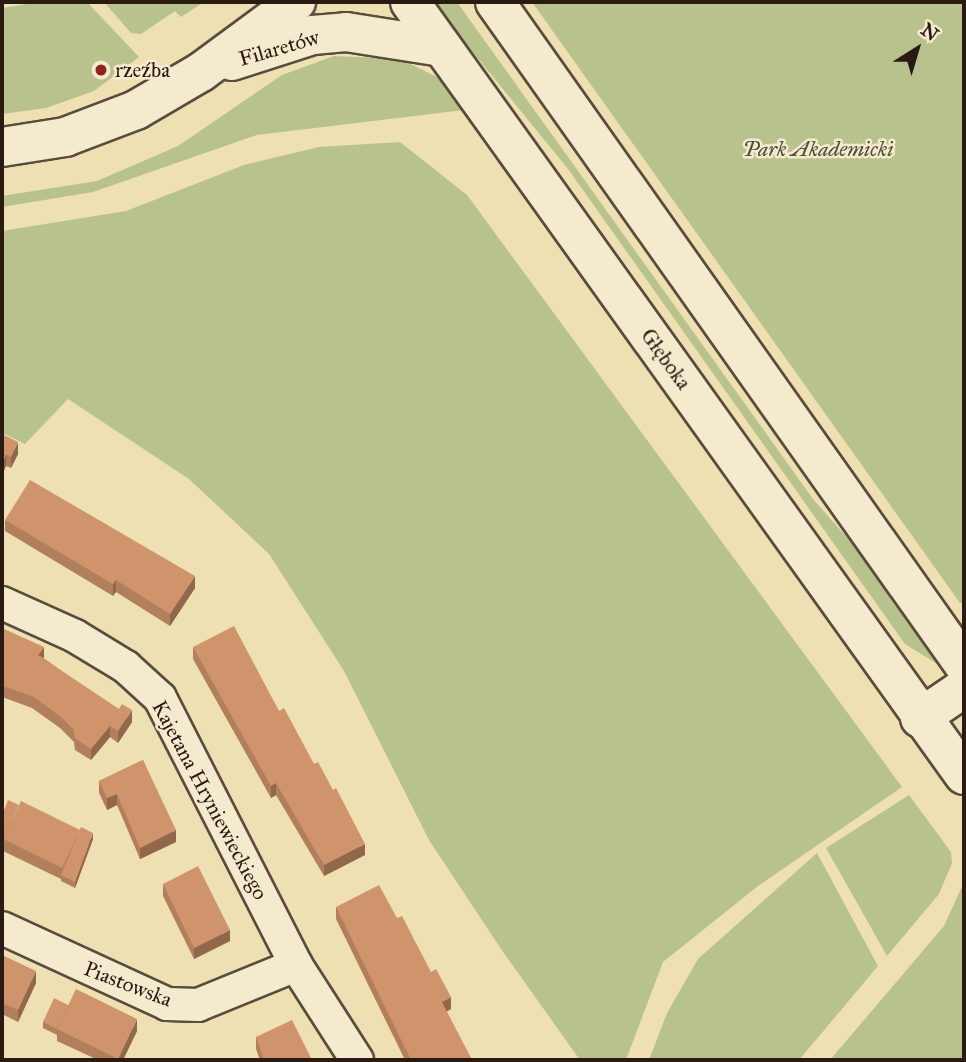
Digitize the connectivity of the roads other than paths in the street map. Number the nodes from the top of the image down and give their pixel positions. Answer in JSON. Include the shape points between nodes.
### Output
{"nodes":[{"id":1,"x":296,"y":2,"type":"edge"},
{"id":2,"x":410,"y":2,"type":"edge"},
{"id":3,"x":495,"y":2,"type":"edge"},
{"id":4,"x":442,"y":47,"type":"junction"},
{"id":5,"x":201,"y":72,"type":"junction"},
{"id":6,"x":2,"y":147,"type":"edge"},
{"id":7,"x":2,"y":603,"type":"edge"},
{"id":8,"x":964,"y":666,"type":"edge"},
{"id":9,"x":964,"y":688,"type":"edge"},
{"id":10,"x":920,"y":718,"type":"junction"},
{"id":11,"x":964,"y":775,"type":"edge"},
{"id":12,"x":2,"y":928,"type":"edge"},
{"id":13,"x":296,"y":965,"type":"junction"},
{"id":14,"x":357,"y":1060,"type":"edge"}],
"edges":[{"from":1,"to":5,"type":"main road","name":"Filaretów"},
{"from":2,"to":4,"type":"main road","name":"Głęboka"},
{"from":3,"to":8,"type":"main road"},
{"from":4,"to":5,"type":"main road","name":"Filaretów","via":[[365,32],[313,35]]},
{"from":4,"to":10,"type":"main road","name":"Głęboka"},
{"from":5,"to":6,"type":"main road","name":"Filaretów","via":[[100,126]]},
{"from":7,"to":13,"type":"street","name":"Kajetana Hryniewieckiego","via":[[75,636],[126,667],[160,698]]},
{"from":9,"to":10,"type":"main road"},
{"from":10,"to":11,"type":"main road","name":"Głęboka"},
{"from":12,"to":13,"type":"street","name":"Piastowska","via":[[167,1004],[198,1005]]},
{"from":13,"to":14,"type":"street","name":"Kajetana Hryniewieckiego"}]}
